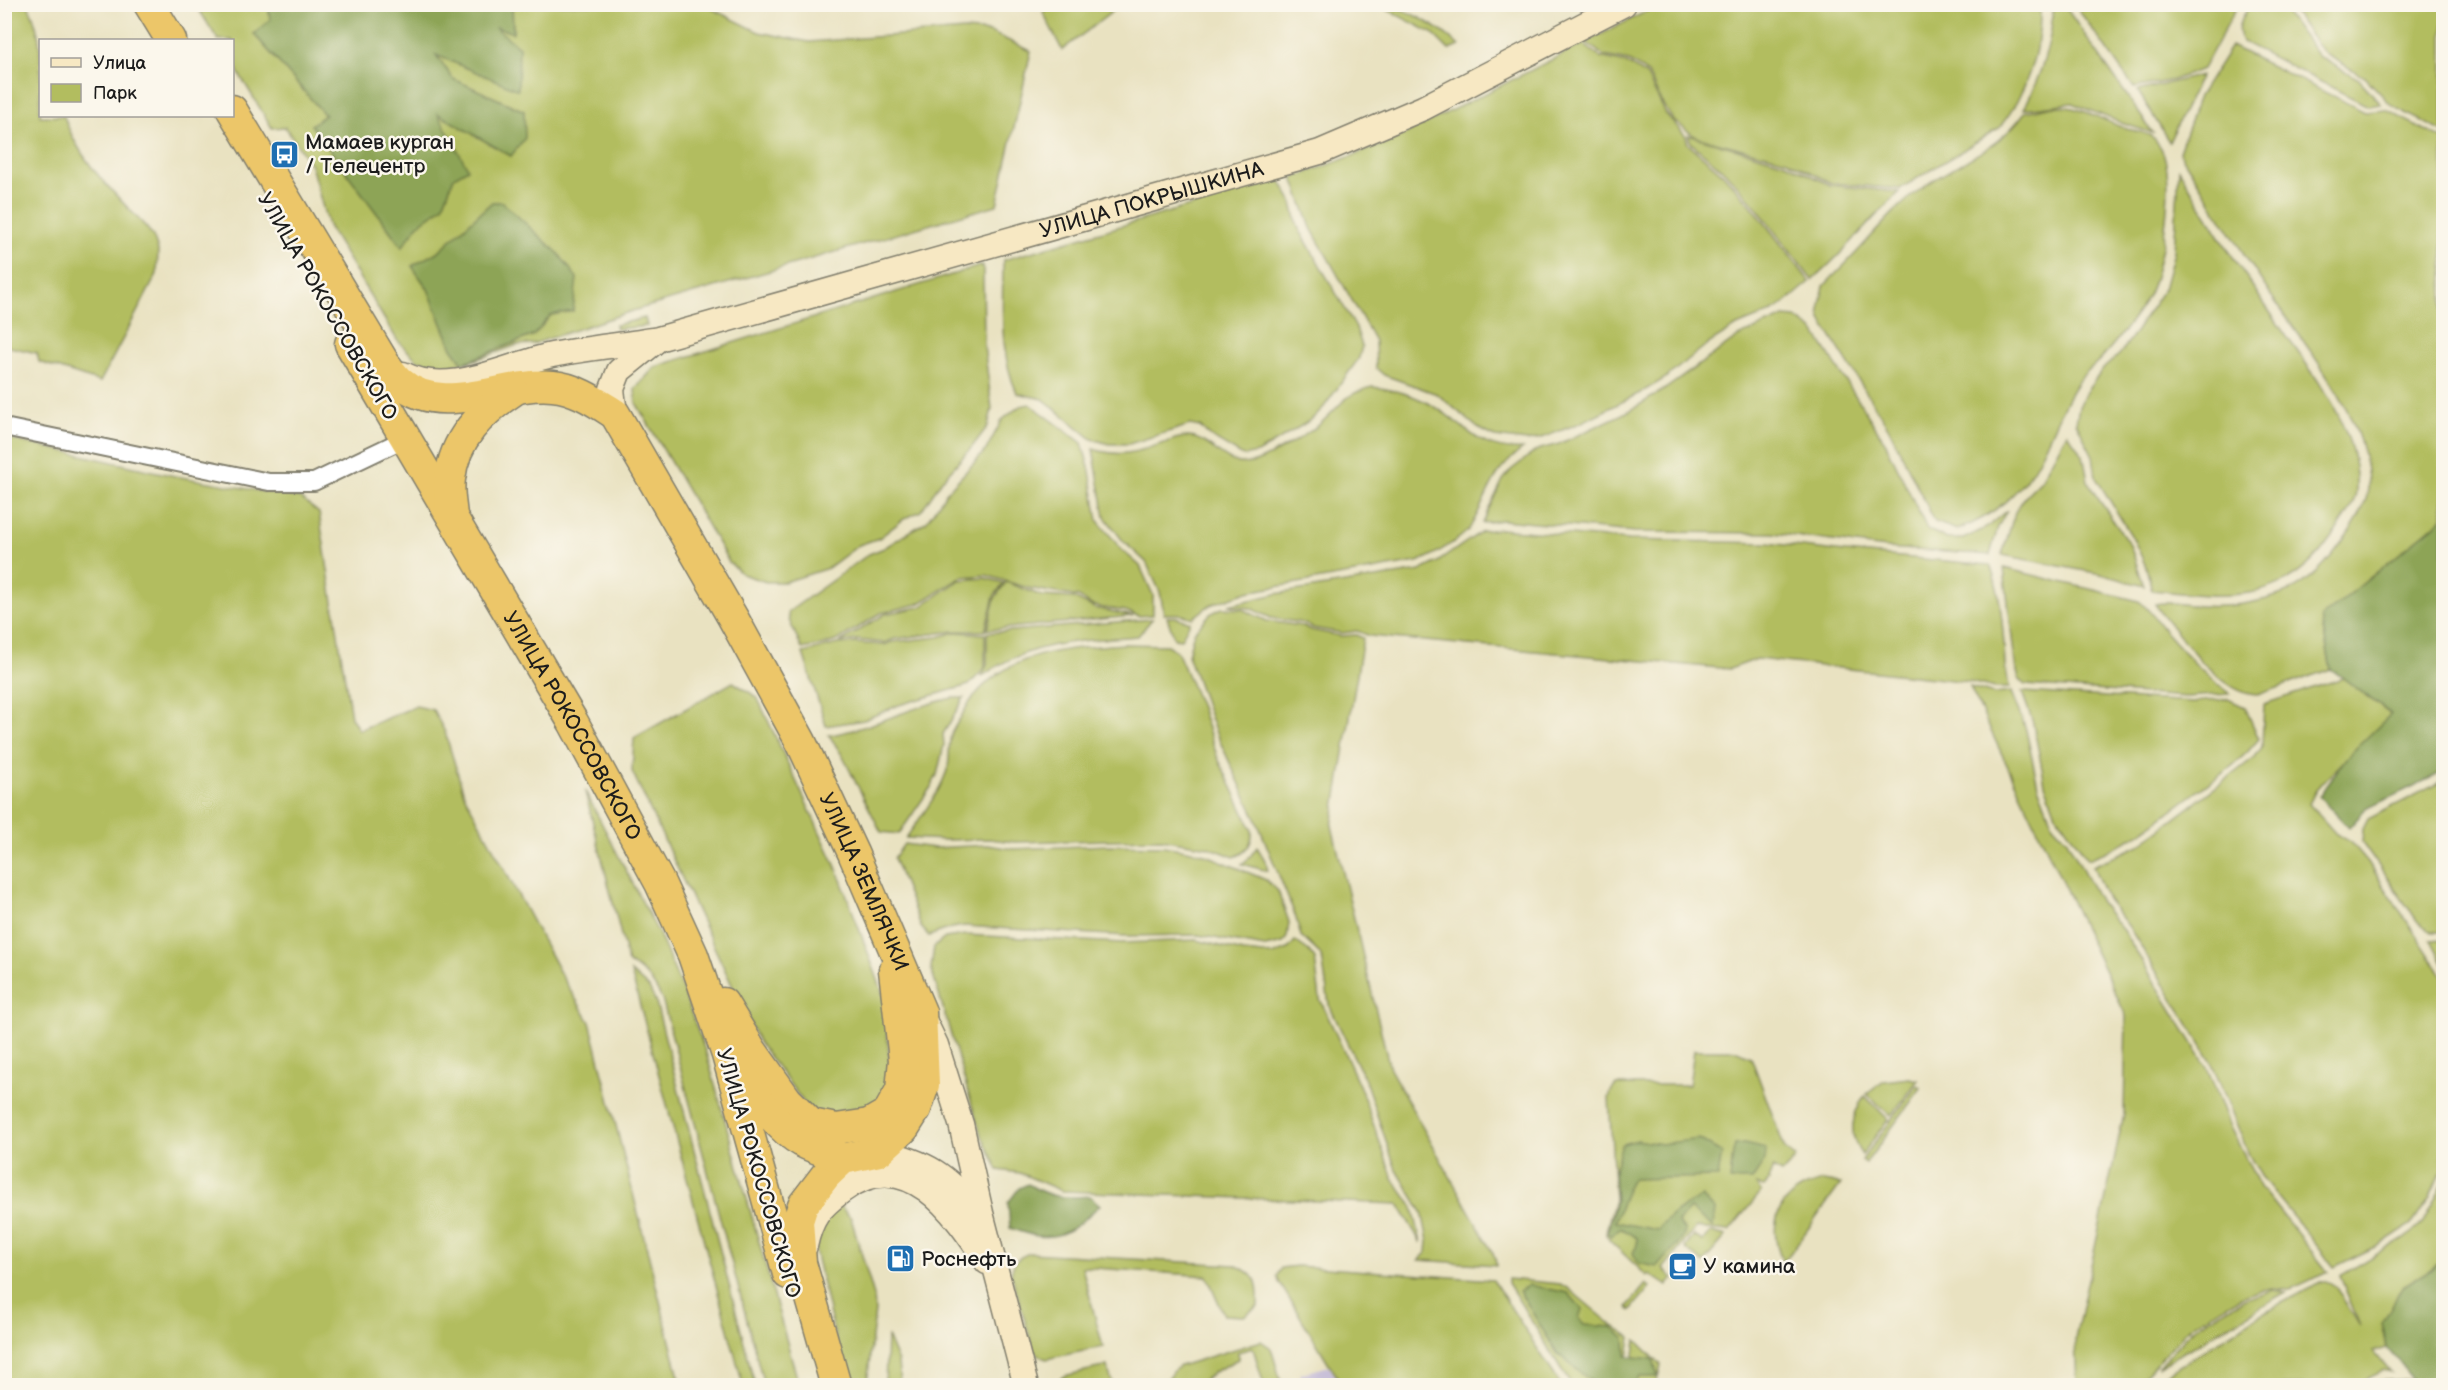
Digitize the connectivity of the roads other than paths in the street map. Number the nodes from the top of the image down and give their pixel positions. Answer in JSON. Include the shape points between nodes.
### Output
{"nodes":[{"id":1,"x":149,"y":4,"type":"edge"},
{"id":2,"x":170,"y":4,"type":"edge"},
{"id":3,"x":1624,"y":4,"type":"edge"},
{"id":4,"x":170,"y":39,"type":"edge"},
{"id":5,"x":190,"y":39,"type":"edge"},
{"id":6,"x":234,"y":113,"type":"edge"},
{"id":7,"x":218,"y":117,"type":"edge"},
{"id":8,"x":658,"y":339,"type":"junction"},
{"id":9,"x":385,"y":364,"type":"junction"},
{"id":10,"x":517,"y":389,"type":"junction"},
{"id":11,"x":615,"y":414,"type":"junction"},
{"id":12,"x":4,"y":427,"type":"edge"},
{"id":13,"x":404,"y":439,"type":"junction"},
{"id":14,"x":452,"y":519,"type":"junction"},
{"id":15,"x":891,"y":946,"type":"junction"},
{"id":16,"x":693,"y":955,"type":"junction"},
{"id":17,"x":921,"y":1012,"type":"junction"},
{"id":18,"x":727,"y":1056,"type":"junction"},
{"id":19,"x":879,"y":1151,"type":"junction"},
{"id":20,"x":843,"y":1159,"type":"junction"},
{"id":21,"x":981,"y":1214,"type":"junction"},
{"id":22,"x":801,"y":1263,"type":"junction"},
{"id":23,"x":1000,"y":1282,"type":"junction"},
{"id":24,"x":818,"y":1386,"type":"edge"},
{"id":25,"x":836,"y":1386,"type":"edge"},
{"id":26,"x":1026,"y":1386,"type":"edge"}],
"edges":[{"from":1,"to":4,"type":"highway"},
{"from":2,"to":5,"type":"highway"},
{"from":3,"to":8,"type":"main road","name":"УЛИЦА ПОКРЫШКИНА","via":[[1423,108],[1320,152]]},
{"from":6,"to":9,"type":"highway","name":"УЛИЦА РОКОССОВСКОГО"},
{"from":7,"to":13,"type":"highway","name":"УЛИЦА РОКОССОВСКОГО"},
{"from":8,"to":9,"type":"main road","name":"УЛИЦА ПОКРЫШКИНА","via":[[551,356],[451,382],[407,376]]},
{"from":8,"to":11,"type":"main road","via":[[619,371],[612,389]]},
{"from":9,"to":10,"type":"highway","name":"УЛИЦА РОКОССОВСКОГО","via":[[400,382],[420,394],[440,398]]},
{"from":10,"to":11,"type":"highway","name":"УЛИЦА РОКОССОВСКОГО","via":[[570,389]]},
{"from":10,"to":14,"type":"highway","via":[[488,407],[459,447],[450,479]]},
{"from":11,"to":15,"type":"highway","name":"УЛИЦА ЗЕМЛЯЧКИ","via":[[801,742]]},
{"from":12,"to":13,"type":"street","via":[[269,482],[315,482]]},
{"from":13,"to":14,"type":"highway","name":"УЛИЦА РОКОССОВСКОГО"},
{"from":14,"to":16,"type":"highway","name":"УЛИЦА РОКОССОВСКОГО","via":[[573,722],[660,883]]},
{"from":15,"to":16,"type":"highway","via":[[904,1060],[901,1090],[888,1113],[869,1124],[836,1130],[811,1124],[787,1100]]},
{"from":15,"to":17,"type":"highway","name":"УЛИЦА ЗЕМЛЯЧКИ"},
{"from":16,"to":18,"type":"highway","name":"УЛИЦА РОКОССОВСКОГО"},
{"from":17,"to":19,"type":"highway","via":[[924,1086],[904,1128]]},
{"from":17,"to":21,"type":"main road","name":"УЛИЦА ЗЕМЛЯЧКИ","via":[[936,1045],[961,1124]]},
{"from":18,"to":20,"type":"highway","via":[[783,1126],[802,1142]]},
{"from":18,"to":24,"type":"highway","name":"УЛИЦА РОКОССОВСКОГО"},
{"from":19,"to":20,"type":"highway"},
{"from":19,"to":21,"type":"main road","via":[[936,1170]]},
{"from":20,"to":22,"type":"highway","name":"УЛИЦА РОКОССОВСКОГО","via":[[803,1205],[798,1221]]},
{"from":21,"to":23,"type":"main road","name":"УЛИЦА ЗЕМЛЯЧКИ"},
{"from":22,"to":23,"type":"main road","via":[[813,1218],[826,1203],[868,1177],[888,1175],[928,1189],[946,1204]]},
{"from":22,"to":25,"type":"highway","name":"УЛИЦА РОКОССОВСКОГО"},
{"from":23,"to":26,"type":"main road","name":"УЛИЦА ЗЕМЛЯЧКИ"}]}
